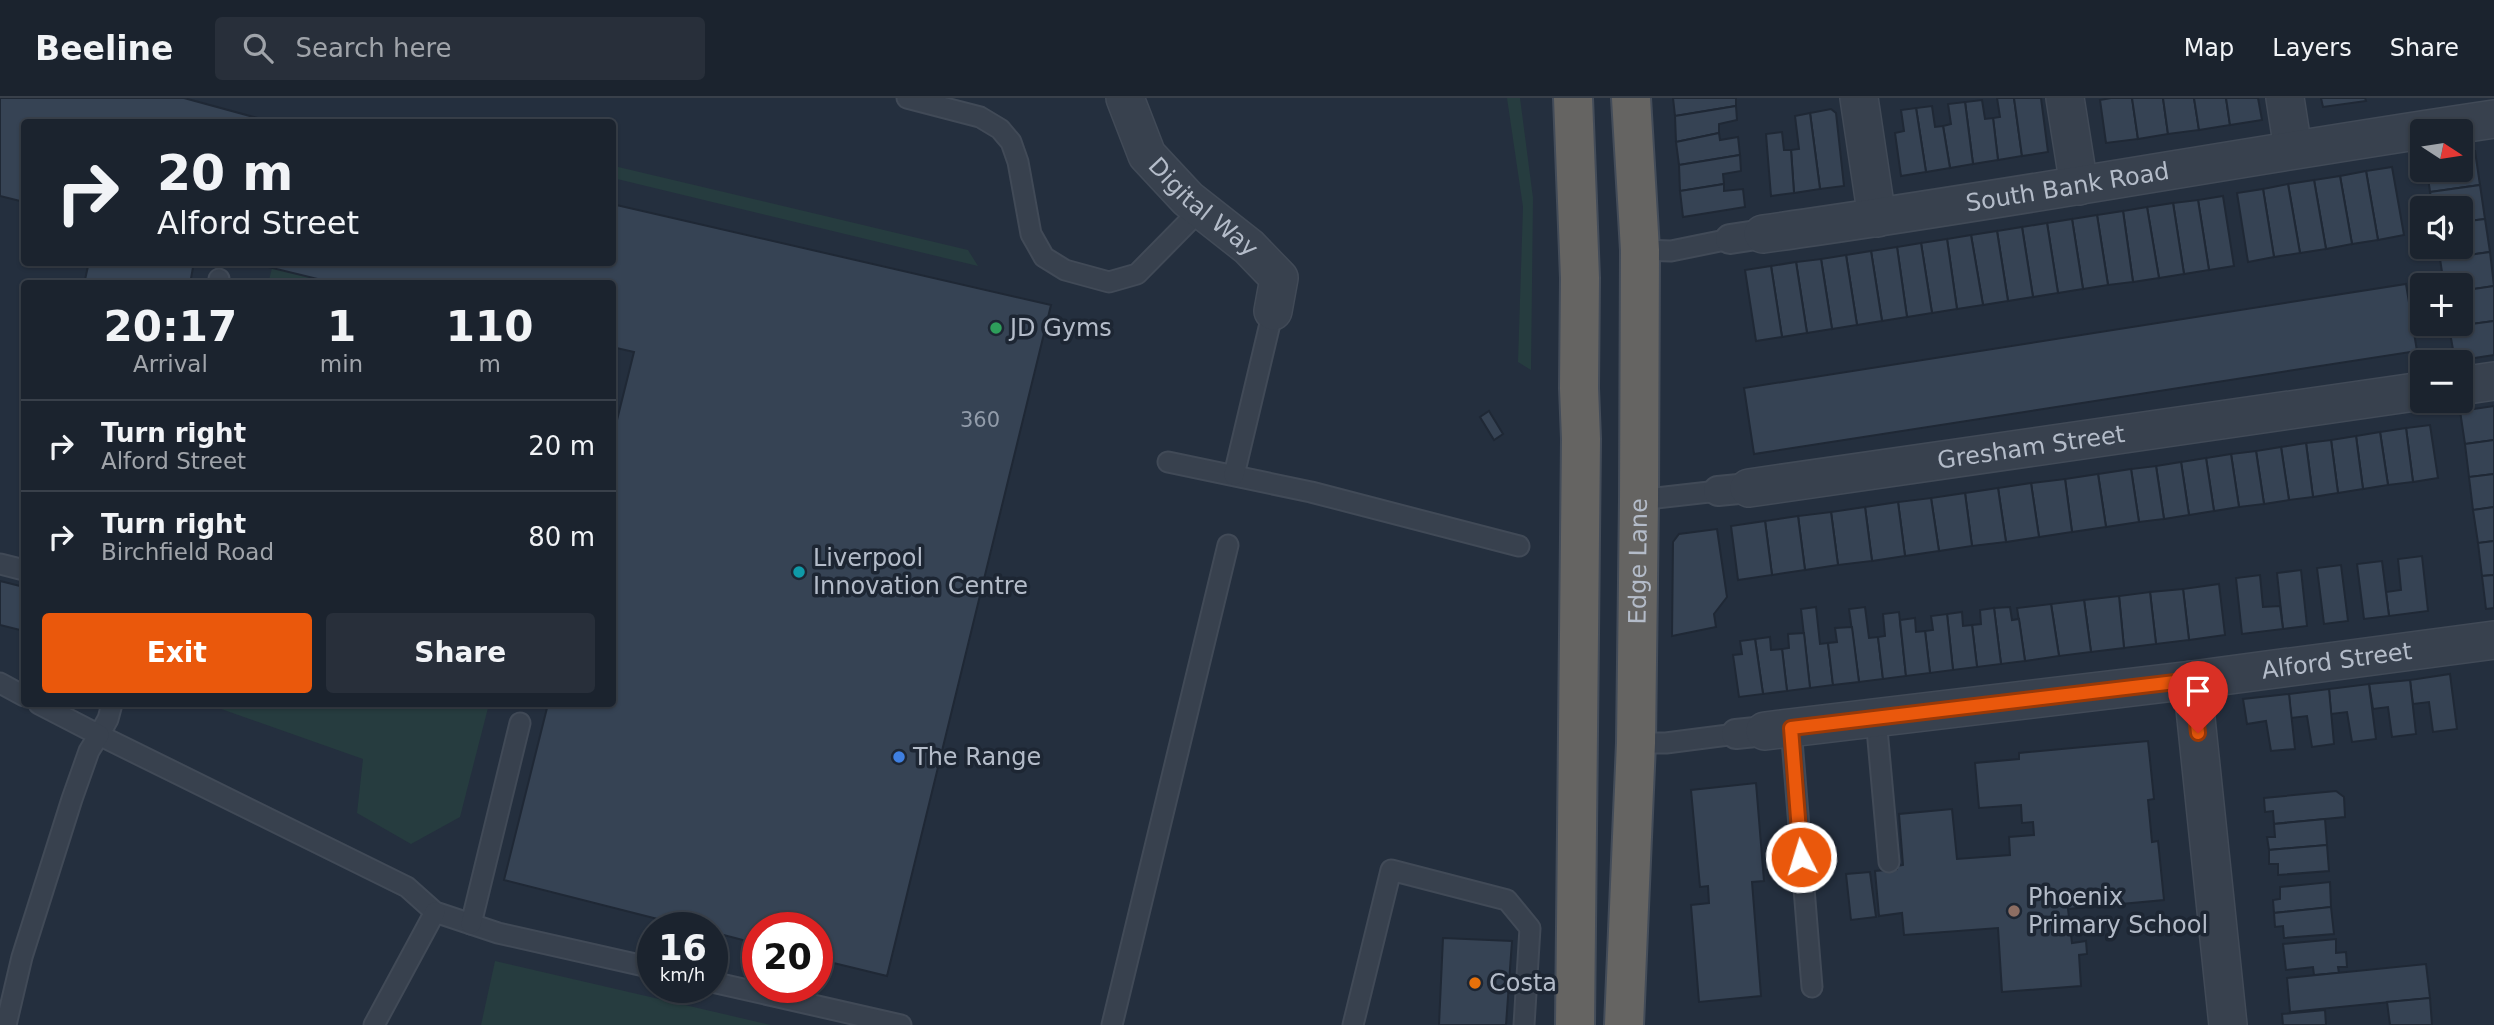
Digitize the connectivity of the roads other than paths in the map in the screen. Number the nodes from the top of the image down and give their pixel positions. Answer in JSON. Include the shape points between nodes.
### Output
{"nodes":[{"id":1,"x":907,"y":98,"type":"edge"},
{"id":2,"x":1125,"y":98,"type":"edge"},
{"id":3,"x":1573,"y":98,"type":"edge"},
{"id":4,"x":1631,"y":98,"type":"edge"},
{"id":5,"x":1859,"y":98,"type":"edge"},
{"id":6,"x":2065,"y":98,"type":"edge"},
{"id":7,"x":2285,"y":98,"type":"edge"},
{"id":8,"x":2494,"y":120,"type":"edge"},
{"id":9,"x":2293,"y":149,"type":"junction"},
{"id":10,"x":2080,"y":186,"type":"junction"},
{"id":11,"x":1201,"y":209,"type":"junction"},
{"id":12,"x":1877,"y":218,"type":"junction"},
{"id":13,"x":1747,"y":236,"type":"joint"},
{"id":14,"x":1640,"y":250,"type":"junction"},
{"id":15,"x":1273,"y":312,"type":"joint"},
{"id":16,"x":2494,"y":381,"type":"edge"},
{"id":17,"x":2473,"y":384,"type":"edge"},
{"id":18,"x":2410,"y":393,"type":"edge"},
{"id":19,"x":1168,"y":461,"type":"dead end"},
{"id":20,"x":1234,"y":475,"type":"junction"},
{"id":21,"x":1734,"y":489,"type":"joint"},
{"id":22,"x":1639,"y":500,"type":"junction"},
{"id":23,"x":1228,"y":545,"type":"dead end"},
{"id":24,"x":1519,"y":546,"type":"dead end"},
{"id":25,"x":0,"y":564,"type":"edge"},
{"id":26,"x":21,"y":569,"type":"edge"},
{"id":27,"x":2494,"y":640,"type":"edge"},
{"id":28,"x":2192,"y":680,"type":"junction"},
{"id":29,"x":0,"y":682,"type":"edge"},
{"id":30,"x":21,"y":694,"type":"edge"},
{"id":31,"x":45,"y":707,"type":"edge"},
{"id":32,"x":111,"y":707,"type":"edge"},
{"id":33,"x":1875,"y":718,"type":"junction"},
{"id":34,"x":520,"y":723,"type":"dead end"},
{"id":35,"x":1764,"y":731,"type":"junction"},
{"id":36,"x":99,"y":735,"type":"junction"},
{"id":37,"x":1636,"y":743,"type":"junction"},
{"id":38,"x":1889,"y":862,"type":"dead end"},
{"id":39,"x":435,"y":912,"type":"junction"},
{"id":40,"x":471,"y":924,"type":"junction"},
{"id":41,"x":637,"y":964,"type":"edge"},
{"id":42,"x":728,"y":986,"type":"edge"},
{"id":43,"x":1812,"y":987,"type":"dead end"},
{"id":44,"x":6,"y":1025,"type":"edge"},
{"id":45,"x":374,"y":1025,"type":"edge"},
{"id":46,"x":901,"y":1025,"type":"edge"},
{"id":47,"x":1112,"y":1025,"type":"edge"},
{"id":48,"x":1353,"y":1025,"type":"edge"},
{"id":49,"x":1524,"y":1025,"type":"edge"},
{"id":50,"x":1575,"y":1025,"type":"edge"},
{"id":51,"x":1624,"y":1025,"type":"edge"},
{"id":52,"x":2228,"y":1025,"type":"edge"}],
"edges":[{"from":1,"to":11,"type":"lane","via":[[980,117],[1000,129],[1018,162],[1031,234],[1044,257],[1065,270],[1109,282],[1137,274]]},
{"from":2,"to":11,"type":"street","name":"Digital Way","via":[[1147,155]]},
{"from":3,"to":50,"type":"highway","via":[[1581,439]]},
{"from":4,"to":14,"type":"highway","name":"Edge Lane"},
{"from":5,"to":12,"type":"street"},
{"from":6,"to":10,"type":"street"},
{"from":7,"to":9,"type":"street"},
{"from":8,"to":9,"type":"street","name":"South Bank Road"},
{"from":9,"to":10,"type":"street","name":"South Bank Road"},
{"from":10,"to":12,"type":"street","name":"South Bank Road"},
{"from":11,"to":15,"type":"street","name":"Digital Way","via":[[1279,278]]},
{"from":12,"to":13,"type":"street","name":"South Bank Road"},
{"from":13,"to":14,"type":"lane","name":"South Bank Road","via":[[1671,251]]},
{"from":14,"to":22,"type":"highway","name":"Edge Lane"},
{"from":15,"to":20,"type":"lane"},
{"from":16,"to":17,"type":"street"},
{"from":18,"to":21,"type":"street","name":"Gresham Street"},
{"from":19,"to":20,"type":"lane"},
{"from":20,"to":24,"type":"lane"},
{"from":21,"to":22,"type":"lane","name":"Gresham Street"},
{"from":22,"to":37,"type":"highway","name":"Edge Lane"},
{"from":23,"to":47,"type":"lane"},
{"from":25,"to":26,"type":"lane"},
{"from":27,"to":28,"type":"street","name":"Alford Street"},
{"from":28,"to":33,"type":"street","name":"Alford Street"},
{"from":28,"to":52,"type":"street"},
{"from":29,"to":30,"type":"lane"},
{"from":31,"to":36,"type":"lane"},
{"from":32,"to":36,"type":"lane"},
{"from":33,"to":35,"type":"street","name":"Alford Street"},
{"from":33,"to":38,"type":"lane"},
{"from":34,"to":40,"type":"lane"},
{"from":35,"to":37,"type":"lane","name":"Alford Street"},
{"from":35,"to":43,"type":"lane"},
{"from":36,"to":39,"type":"lane","via":[[407,887]]},
{"from":36,"to":44,"type":"lane","via":[[72,799]]},
{"from":37,"to":51,"type":"highway","name":"Edge Lane"},
{"from":39,"to":40,"type":"lane"},
{"from":39,"to":45,"type":"lane"},
{"from":40,"to":41,"type":"lane"},
{"from":42,"to":46,"type":"lane"},
{"from":48,"to":49,"type":"lane","via":[[1391,870],[1507,900],[1530,928]]}]}
